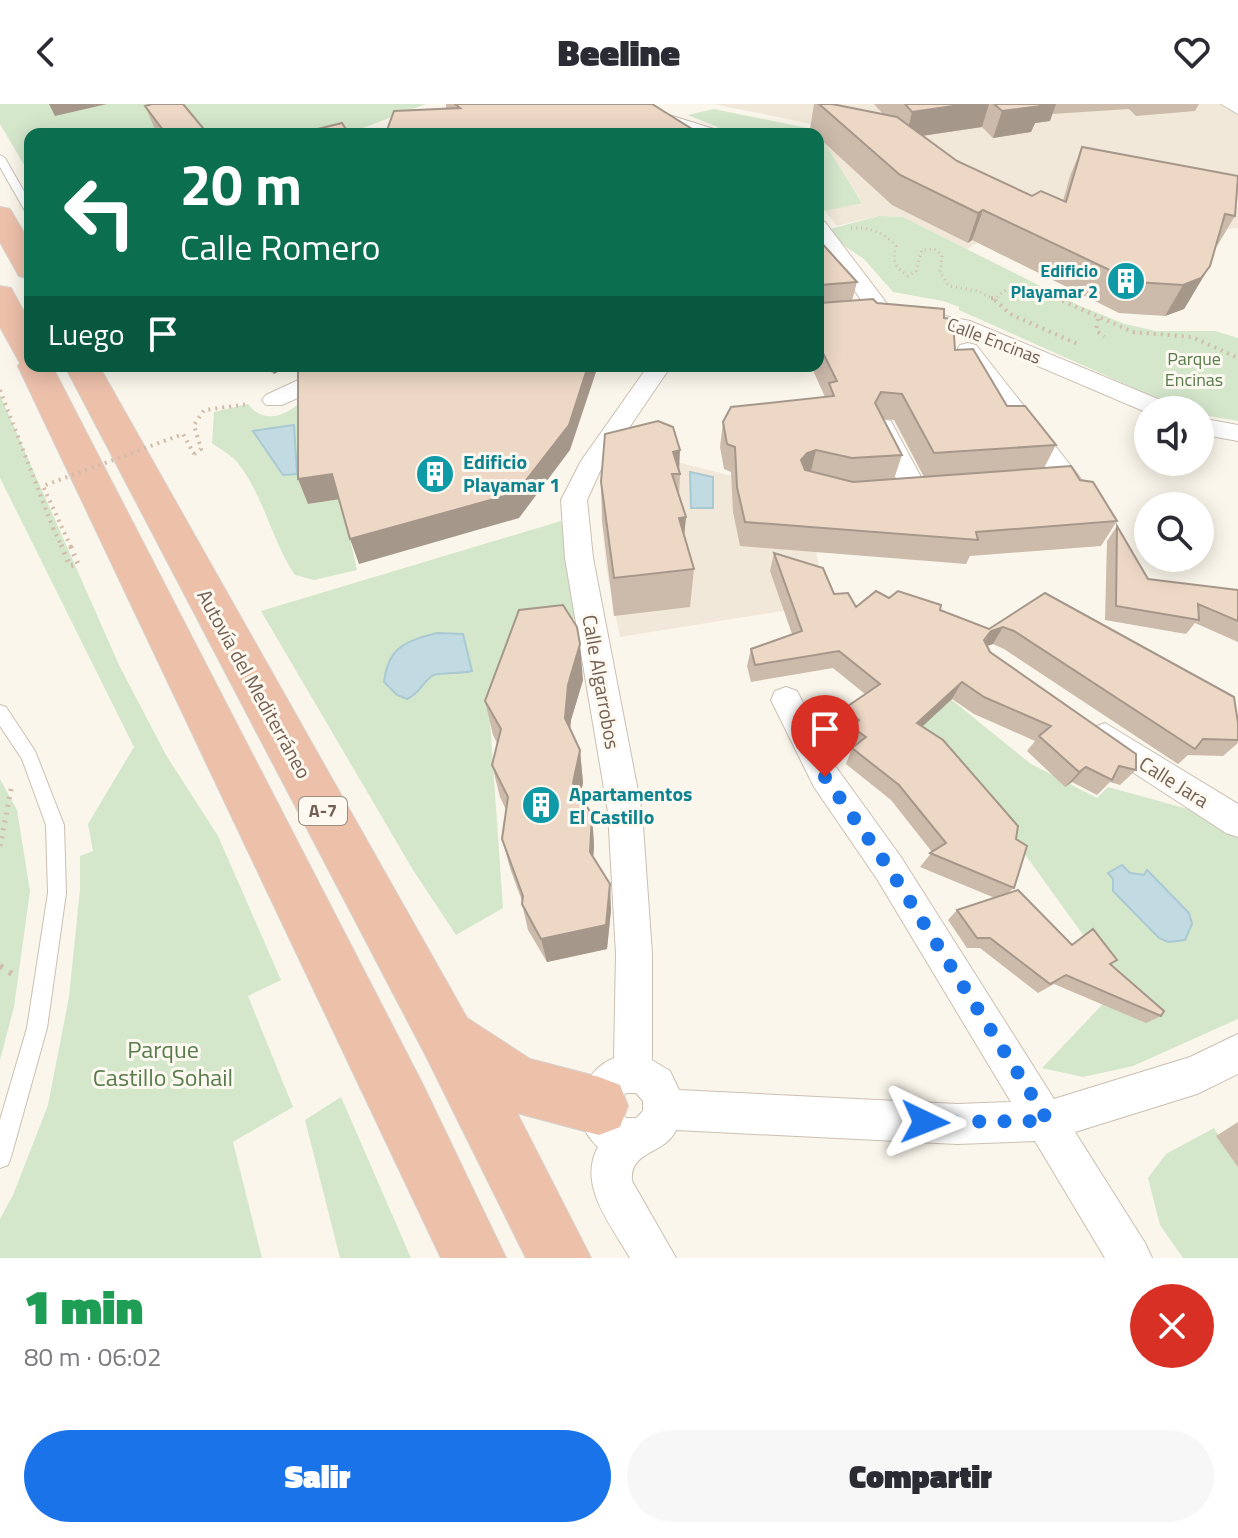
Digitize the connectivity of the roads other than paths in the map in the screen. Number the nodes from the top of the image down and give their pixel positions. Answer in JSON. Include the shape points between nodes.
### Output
{"nodes":[{"id":1,"x":1229,"y":104,"type":"edge"},
{"id":2,"x":1238,"y":109,"type":"edge"},
{"id":3,"x":669,"y":120,"type":"edge"},
{"id":4,"x":693,"y":128,"type":"edge"},
{"id":5,"x":0,"y":158,"type":"edge"},
{"id":6,"x":24,"y":200,"type":"edge"},
{"id":7,"x":0,"y":215,"type":"edge"},
{"id":8,"x":824,"y":233,"type":"edge"},
{"id":9,"x":24,"y":259,"type":"edge"},
{"id":10,"x":0,"y":295,"type":"edge"},
{"id":11,"x":883,"y":314,"type":"junction"},
{"id":12,"x":857,"y":316,"type":"edge"},
{"id":13,"x":962,"y":326,"type":"junction"},
{"id":14,"x":24,"y":343,"type":"edge"},
{"id":15,"x":0,"y":360,"type":"edge"},
{"id":16,"x":38,"y":372,"type":"edge"},
{"id":17,"x":85,"y":372,"type":"edge"},
{"id":18,"x":376,"y":372,"type":"edge"},
{"id":19,"x":656,"y":372,"type":"edge"},
{"id":20,"x":1134,"y":398,"type":"edge"},
{"id":21,"x":274,"y":400,"type":"road end"},
{"id":22,"x":62,"y":420,"type":"junction"},
{"id":23,"x":882,"y":427,"type":"edge"},
{"id":24,"x":1214,"y":429,"type":"edge"},
{"id":25,"x":1238,"y":433,"type":"edge"},
{"id":26,"x":1039,"y":483,"type":"edge"},
{"id":27,"x":946,"y":489,"type":"edge"},
{"id":28,"x":915,"y":490,"type":"junction"},
{"id":29,"x":887,"y":492,"type":"edge"},
{"id":30,"x":786,"y":700,"type":"dead end"},
{"id":31,"x":0,"y":712,"type":"edge"},
{"id":32,"x":1077,"y":718,"type":"edge"},
{"id":33,"x":1238,"y":822,"type":"edge"},
{"id":34,"x":446,"y":1036,"type":"junction"},
{"id":35,"x":1238,"y":1053,"type":"edge"},
{"id":36,"x":619,"y":1106,"type":"junction"},
{"id":37,"x":1048,"y":1121,"type":"junction"},
{"id":38,"x":0,"y":1157,"type":"edge"},
{"id":39,"x":474,"y":1258,"type":"edge"},
{"id":40,"x":559,"y":1258,"type":"edge"},
{"id":41,"x":654,"y":1258,"type":"edge"},
{"id":42,"x":1130,"y":1258,"type":"edge"}],
"edges":[{"from":1,"to":2,"type":"street"},
{"from":3,"to":4,"type":"street"},
{"from":5,"to":6,"type":"lane"},
{"from":7,"to":9,"type":"highway"},
{"from":8,"to":11,"type":"street"},
{"from":10,"to":14,"type":"highway"},
{"from":11,"to":12,"type":"street","name":"Calle Encinas"},
{"from":11,"to":13,"type":"street","name":"Calle Encinas"},
{"from":13,"to":20,"type":"street","name":"Calle Encinas"},
{"from":13,"to":26,"type":"street","via":[[963,344],[1069,481]]},
{"from":15,"to":22,"type":"highway","via":[[22,396]]},
{"from":16,"to":22,"type":"highway"},
{"from":17,"to":34,"type":"highway","name":"Autovía del Mediterráneo","number":"A-7"},
{"from":18,"to":21,"type":"street","via":[[315,381]]},
{"from":19,"to":36,"type":"street","name":"Calle Algarrobos","via":[[590,467],[574,500],[579,558],[625,812],[634,954]]},
{"from":22,"to":39,"type":"highway"},
{"from":23,"to":28,"type":"street"},
{"from":24,"to":25,"type":"street"},
{"from":27,"to":28,"type":"street"},
{"from":28,"to":29,"type":"street"},
{"from":30,"to":37,"type":"street","via":[[825,777],[889,868]]},
{"from":31,"to":38,"type":"lane","via":[[29,756],[55,825],[57,893],[37,1028]]},
{"from":32,"to":33,"type":"street","name":"Calle Jara"},
{"from":34,"to":36,"type":"highway","via":[[518,1085]]},
{"from":34,"to":40,"type":"highway","name":"Autovía del Mediterráneo","number":"A-7"},
{"from":35,"to":37,"type":"street","via":[[1197,1074]]},
{"from":36,"to":37,"type":"street","via":[[636,1139],[654,1128],[662,1109],[957,1124]]},
{"from":36,"to":41,"type":"street","via":[[612,1186]]},
{"from":37,"to":42,"type":"street"}]}
